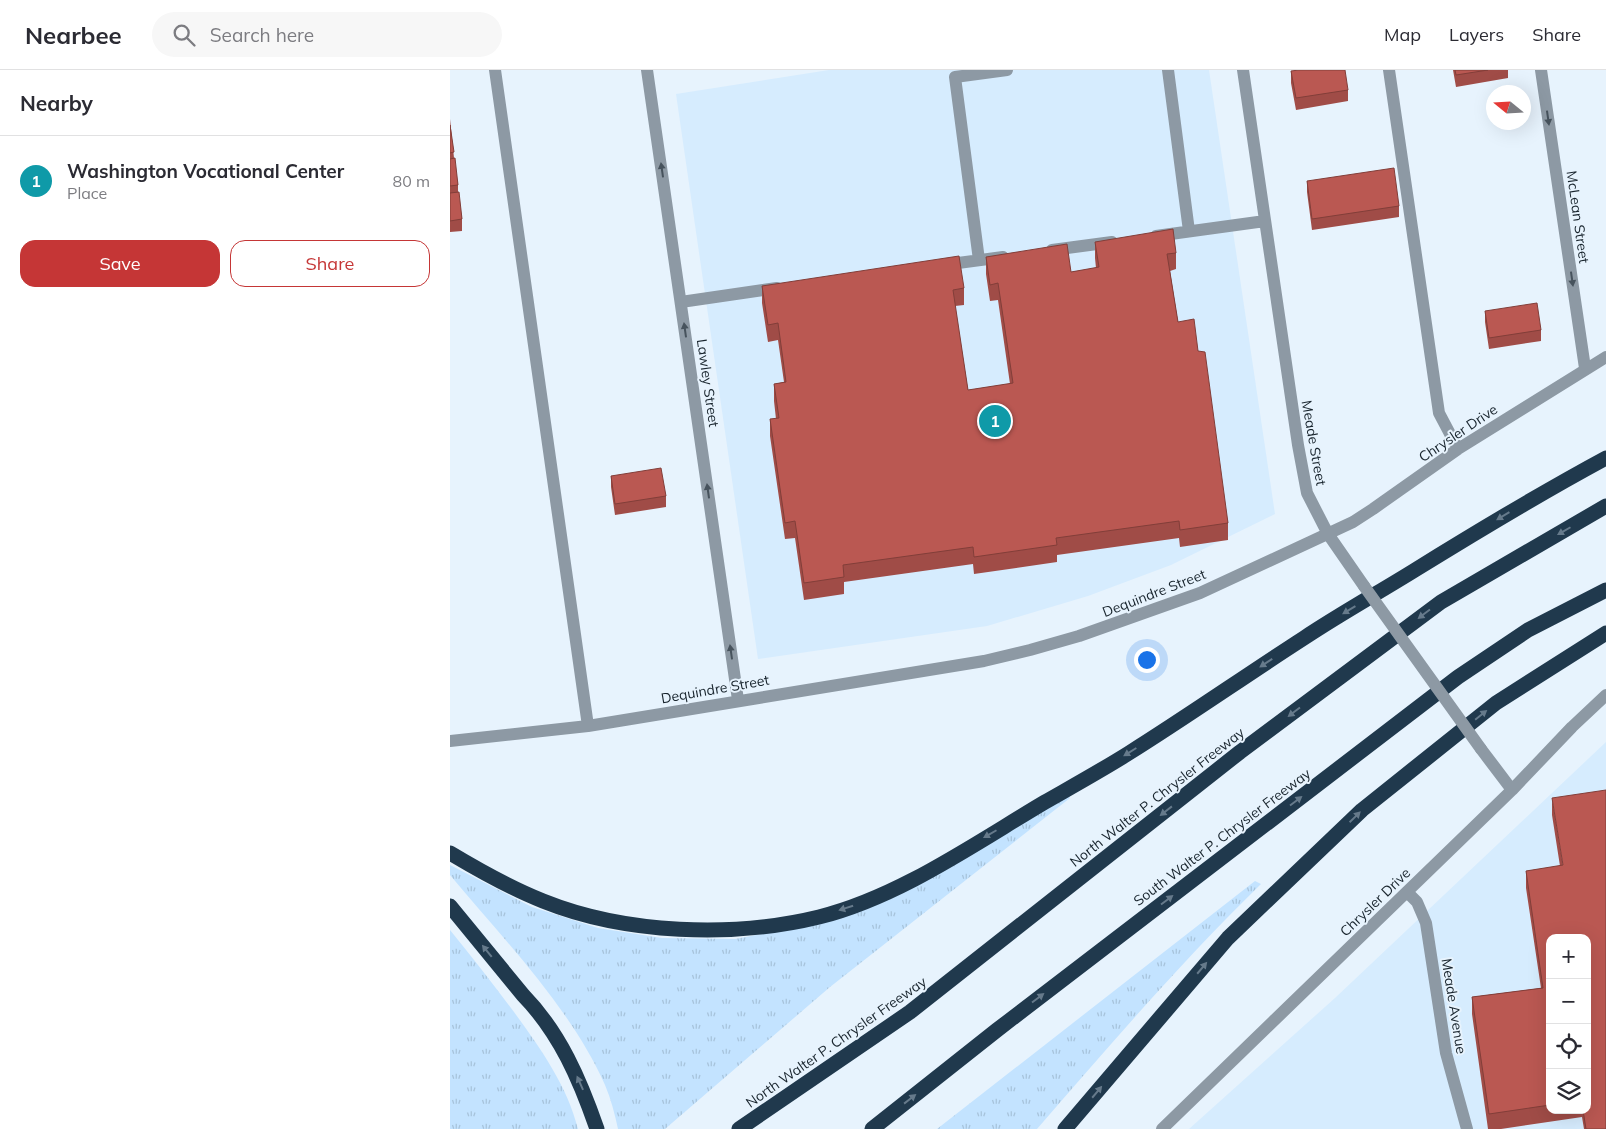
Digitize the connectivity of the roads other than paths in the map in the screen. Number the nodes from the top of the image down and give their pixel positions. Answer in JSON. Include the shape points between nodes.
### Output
{"nodes":[{"id":1,"x":495,"y":70,"type":"edge"},
{"id":2,"x":647,"y":70,"type":"edge"},
{"id":3,"x":1007,"y":70,"type":"edge"},
{"id":4,"x":1168,"y":70,"type":"edge"},
{"id":5,"x":1243,"y":70,"type":"edge"},
{"id":6,"x":1388,"y":70,"type":"edge"},
{"id":7,"x":1541,"y":70,"type":"edge"},
{"id":8,"x":1265,"y":221,"type":"junction"},
{"id":9,"x":1189,"y":231,"type":"junction"},
{"id":10,"x":1142,"y":238,"type":"edge"},
{"id":11,"x":1122,"y":241,"type":"edge"},
{"id":12,"x":1037,"y":252,"type":"edge"},
{"id":13,"x":1018,"y":255,"type":"edge"},
{"id":14,"x":979,"y":260,"type":"junction"},
{"id":15,"x":931,"y":267,"type":"edge"},
{"id":16,"x":787,"y":287,"type":"edge"},
{"id":17,"x":681,"y":302,"type":"junction"},
{"id":18,"x":1606,"y":357,"type":"edge"},
{"id":19,"x":1585,"y":368,"type":"junction"},
{"id":20,"x":1458,"y":449,"type":"junction"},
{"id":21,"x":1606,"y":458,"type":"edge"},
{"id":22,"x":1606,"y":506,"type":"edge"},
{"id":23,"x":1328,"y":534,"type":"junction"},
{"id":24,"x":1606,"y":590,"type":"edge"},
{"id":25,"x":1606,"y":633,"type":"edge"},
{"id":26,"x":984,"y":661,"type":"junction"},
{"id":27,"x":912,"y":672,"type":"dead end"},
{"id":28,"x":1606,"y":695,"type":"edge"},
{"id":29,"x":738,"y":700,"type":"junction"},
{"id":30,"x":588,"y":726,"type":"junction"},
{"id":31,"x":450,"y":741,"type":"edge"},
{"id":32,"x":1512,"y":790,"type":"junction"},
{"id":33,"x":450,"y":854,"type":"edge"},
{"id":34,"x":1407,"y":892,"type":"junction"},
{"id":35,"x":450,"y":906,"type":"edge"},
{"id":36,"x":597,"y":1129,"type":"edge"},
{"id":37,"x":739,"y":1129,"type":"edge"},
{"id":38,"x":872,"y":1129,"type":"edge"},
{"id":39,"x":1065,"y":1129,"type":"edge"},
{"id":40,"x":1162,"y":1129,"type":"edge"},
{"id":41,"x":1467,"y":1129,"type":"edge"}],
"edges":[{"from":1,"to":30,"type":"street"},
{"from":17,"to":2,"type":"street","name":"Lawley Street","one_way":true},
{"from":3,"to":14,"type":"street","via":[[955,77]]},
{"from":4,"to":9,"type":"street"},
{"from":5,"to":8,"type":"street","name":"Meade Street"},
{"from":6,"to":20,"type":"street","via":[[1439,414]]},
{"from":7,"to":19,"type":"street","name":"McLean Street","one_way":true},
{"from":8,"to":9,"type":"street"},
{"from":8,"to":23,"type":"street","name":"Meade Street","via":[[1307,494]]},
{"from":9,"to":10,"type":"street"},
{"from":11,"to":12,"type":"street"},
{"from":13,"to":14,"type":"street"},
{"from":14,"to":15,"type":"street"},
{"from":16,"to":17,"type":"street"},
{"from":29,"to":17,"type":"street","name":"Lawley Street","one_way":true},
{"from":18,"to":19,"type":"street","name":"Chrysler Drive"},
{"from":19,"to":20,"type":"street","name":"Chrysler Drive"},
{"from":20,"to":23,"type":"street","name":"Chrysler Drive","via":[[1373,510]]},
{"from":21,"to":33,"type":"highway","one_way":true,"via":[[1541,492],[1307,636],[1119,759],[916,878],[849,908],[788,923],[725,930],[667,929],[610,920],[544,902],[491,878]]},
{"from":22,"to":37,"type":"highway","name":"North Walter P. Chrysler Freeway","one_way":true,"via":[[1441,602],[1240,752],[910,1012]]},
{"from":23,"to":26,"type":"street","name":"Dequindre Street","via":[[1200,593],[1079,636]]},
{"from":23,"to":32,"type":"street","name":"Meade Street","bridge":true},
{"from":38,"to":24,"type":"highway","name":"South Walter P. Chrysler Freeway","one_way":true,"via":[[1458,677],[1528,630]]},
{"from":39,"to":25,"type":"highway","one_way":true,"via":[[1228,938],[1362,810],[1496,703]]},
{"from":26,"to":27,"type":"street","name":"Dequindre Street"},
{"from":26,"to":29,"type":"street","name":"Dequindre Street"},
{"from":28,"to":32,"type":"street","name":"Chrysler Drive"},
{"from":29,"to":30,"type":"street","name":"Dequindre Street"},
{"from":30,"to":31,"type":"street","name":"Dequindre Street"},
{"from":32,"to":34,"type":"street","name":"Chrysler Drive"},
{"from":34,"to":40,"type":"street","name":"Chrysler Drive"},
{"from":34,"to":41,"type":"street","name":"Meade Avenue","via":[[1417,902],[1426,923],[1446,1053]]},
{"from":36,"to":35,"type":"highway","one_way":true,"via":[[582,1085],[559,1041],[536,1008]]}]}
